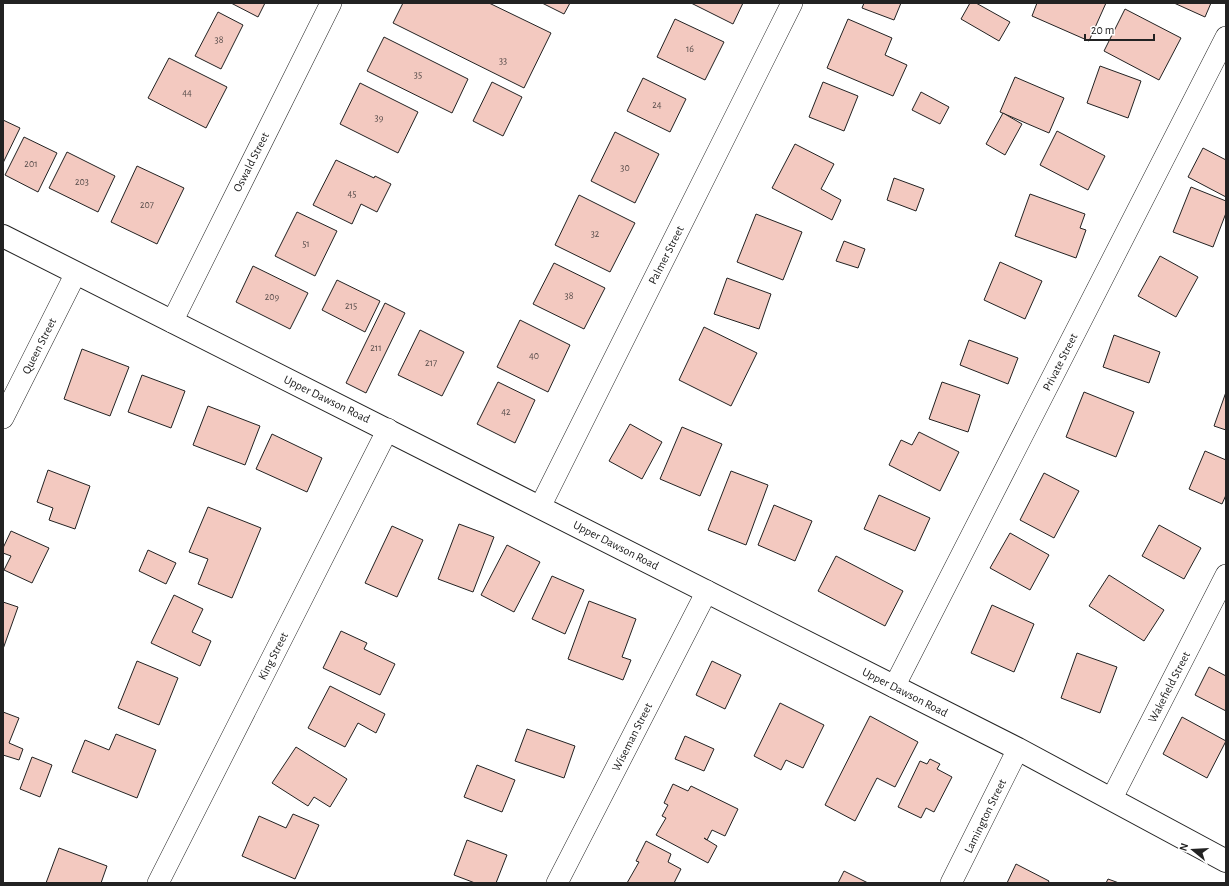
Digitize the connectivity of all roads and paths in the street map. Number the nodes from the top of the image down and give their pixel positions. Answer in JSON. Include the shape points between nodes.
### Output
{"nodes":[{"id":1,"x":331,"y":3,"type":"edge"},
{"id":2,"x":792,"y":3,"type":"edge"},
{"id":3,"x":1226,"y":37,"type":"edge"},
{"id":4,"x":3,"y":236,"type":"edge"},
{"id":5,"x":76,"y":273,"type":"junction"},
{"id":6,"x":172,"y":322,"type":"junction"},
{"id":7,"x":3,"y":418,"type":"edge"},
{"id":8,"x":388,"y":430,"type":"junction"},
{"id":9,"x":540,"y":507,"type":"junction"},
{"id":10,"x":1226,"y":575,"type":"edge"},
{"id":11,"x":707,"y":591,"type":"junction"},
{"id":12,"x":894,"y":687,"type":"junction"},
{"id":13,"x":1018,"y":749,"type":"junction"},
{"id":14,"x":1112,"y":798,"type":"junction"},
{"id":15,"x":1226,"y":861,"type":"edge"},
{"id":16,"x":158,"y":883,"type":"edge"},
{"id":17,"x":557,"y":883,"type":"edge"},
{"id":18,"x":952,"y":883,"type":"edge"}],
"edges":[{"from":1,"to":6,"type":"street","name":"Oswald Street"},
{"from":2,"to":9,"type":"street","name":"Palmer Street"},
{"from":3,"to":12,"type":"street","name":"Private Street"},
{"from":4,"to":5,"type":"street","name":"Upper Dawson Road"},
{"from":5,"to":6,"type":"street","name":"Upper Dawson Road"},
{"from":5,"to":7,"type":"street","name":"Queen Street"},
{"from":6,"to":8,"type":"street","name":"Upper Dawson Road"},
{"from":8,"to":9,"type":"street","name":"Upper Dawson Road"},
{"from":8,"to":16,"type":"street","name":"King Street"},
{"from":9,"to":11,"type":"street","name":"Upper Dawson Road"},
{"from":10,"to":14,"type":"street","name":"Wakefield Street"},
{"from":11,"to":12,"type":"street","name":"Upper Dawson Road"},
{"from":11,"to":17,"type":"street","name":"Wiseman Street"},
{"from":12,"to":13,"type":"street","name":"Upper Dawson Road"},
{"from":13,"to":14,"type":"street","name":"Upper Dawson Road"},
{"from":13,"to":18,"type":"street","name":"Lamington Street"},
{"from":14,"to":15,"type":"street","name":"Upper Dawson Road"}]}
